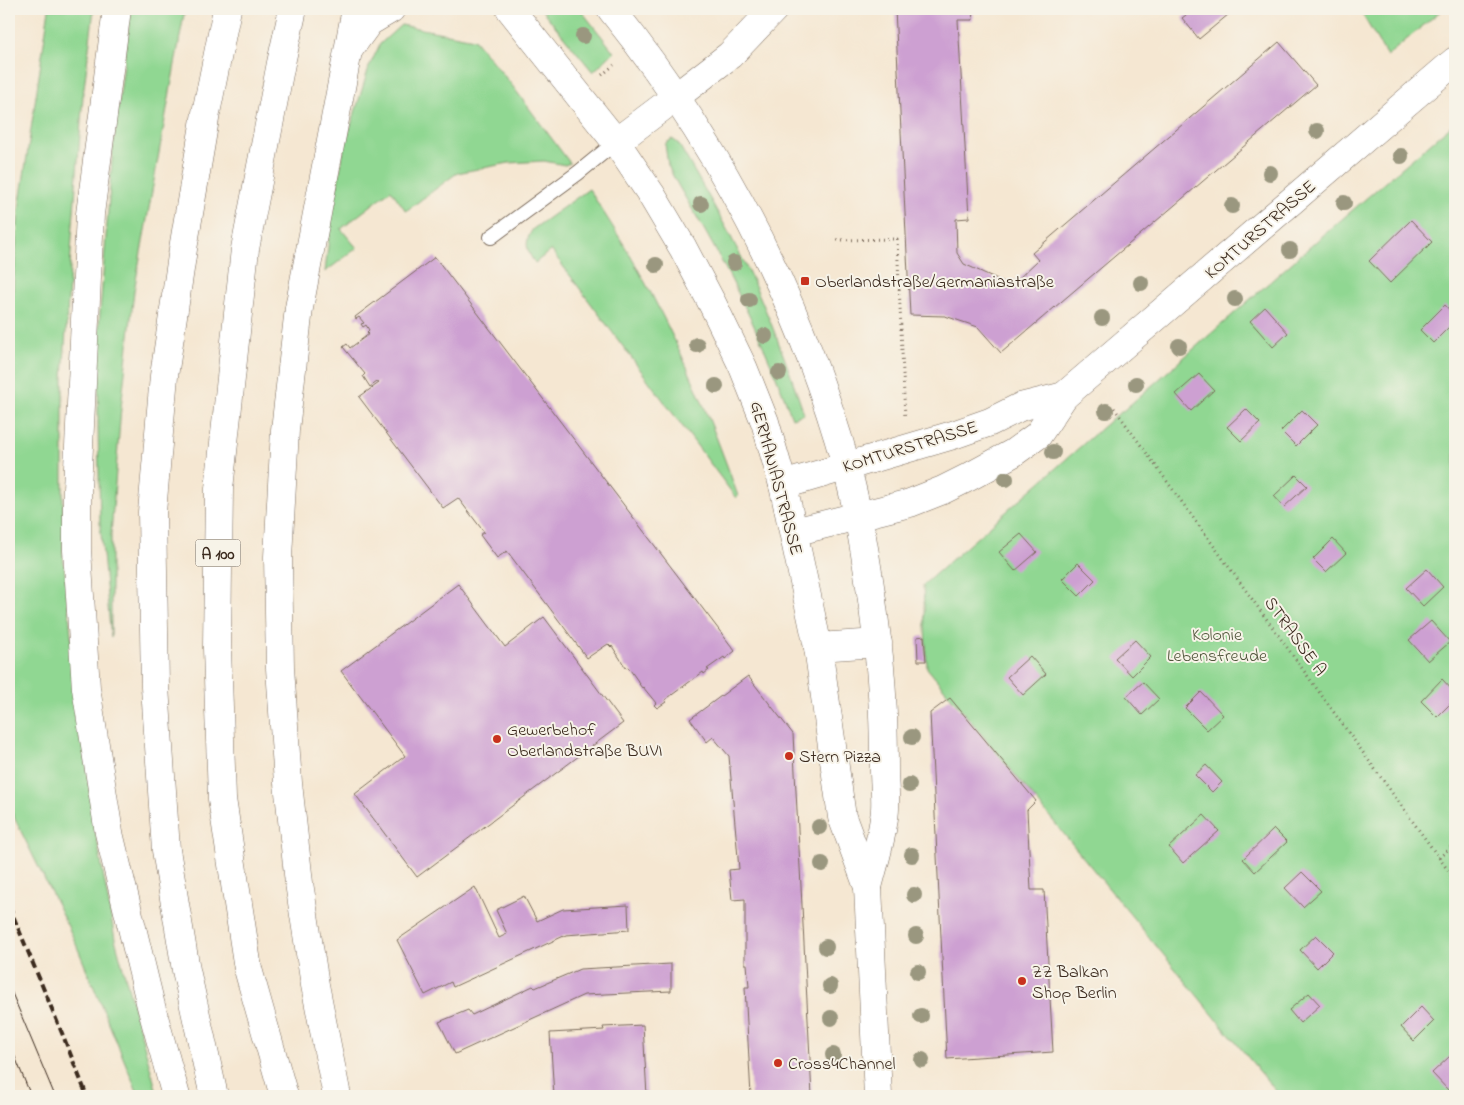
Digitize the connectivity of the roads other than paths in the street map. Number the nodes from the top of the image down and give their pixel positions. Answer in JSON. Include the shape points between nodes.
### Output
{"nodes":[{"id":1,"x":117,"y":9,"type":"edge"},
{"id":2,"x":227,"y":9,"type":"edge"},
{"id":3,"x":293,"y":9,"type":"edge"},
{"id":4,"x":356,"y":9,"type":"edge"},
{"id":5,"x":391,"y":9,"type":"edge"},
{"id":6,"x":510,"y":9,"type":"edge"},
{"id":7,"x":611,"y":9,"type":"edge"},
{"id":8,"x":774,"y":9,"type":"edge"},
{"id":9,"x":346,"y":53,"type":"junction"},
{"id":10,"x":1455,"y":61,"type":"edge"},
{"id":11,"x":676,"y":96,"type":"junction"},
{"id":12,"x":616,"y":142,"type":"junction"},
{"id":13,"x":490,"y":237,"type":"dead end"},
{"id":14,"x":1064,"y":396,"type":"junction"},
{"id":15,"x":846,"y":466,"type":"junction"},
{"id":16,"x":783,"y":485,"type":"junction"},
{"id":17,"x":858,"y":516,"type":"junction"},
{"id":18,"x":794,"y":532,"type":"junction"},
{"id":19,"x":878,"y":643,"type":"junction"},
{"id":20,"x":818,"y":647,"type":"junction"},
{"id":21,"x":868,"y":887,"type":"junction"},
{"id":22,"x":176,"y":1096,"type":"edge"},
{"id":23,"x":214,"y":1096,"type":"edge"},
{"id":24,"x":284,"y":1096,"type":"edge"},
{"id":25,"x":336,"y":1096,"type":"edge"},
{"id":26,"x":878,"y":1096,"type":"edge"}],
"edges":[{"from":1,"to":22,"type":"main road","via":[[90,214],[77,550],[86,688],[109,833]]},
{"from":2,"to":23,"type":"main road","via":[[206,113],[164,376],[152,512],[155,687],[166,850],[186,970]]},
{"from":3,"to":24,"type":"main road","number":"A 100","via":[[245,249],[220,489],[217,648],[222,799],[248,969]]},
{"from":4,"to":9,"type":"main road"},
{"from":5,"to":9,"type":"main road","via":[[369,22]]},
{"from":6,"to":12,"type":"main road","name":"GERMANIASTRASSE"},
{"from":7,"to":11,"type":"main road","name":"GERMANIASTRASSE"},
{"from":8,"to":11,"type":"main road","via":[[730,55]]},
{"from":9,"to":25,"type":"main road","via":[[299,308],[286,430],[278,557],[280,668],[288,783],[315,985]]},
{"from":10,"to":14,"type":"main road","name":"KOMTURSTRASSE"},
{"from":11,"to":12,"type":"main road"},
{"from":11,"to":15,"type":"main road","name":"GERMANIASTRASSE","via":[[710,150],[772,266],[807,351]]},
{"from":12,"to":13,"type":"lane","via":[[578,174]]},
{"from":12,"to":16,"type":"main road","name":"GERMANIASTRASSE","via":[[683,248],[744,367],[765,422]]},
{"from":14,"to":15,"type":"main road","name":"KOMTURSTRASSE","via":[[1020,407],[971,428]]},
{"from":14,"to":17,"type":"main road","name":"KOMTURSTRASSE","via":[[1038,435],[1013,453],[943,490]]},
{"from":15,"to":16,"type":"main road","name":"KOMTURSTRASSE"},
{"from":15,"to":17,"type":"main road","name":"GERMANIASTRASSE"},
{"from":16,"to":18,"type":"main road","name":"GERMANIASTRASSE"},
{"from":17,"to":18,"type":"main road","name":"KOMTURSTRASSE"},
{"from":17,"to":19,"type":"main road","name":"GERMANIASTRASSE"},
{"from":18,"to":20,"type":"main road","name":"GERMANIASTRASSE"},
{"from":19,"to":20,"type":"main road"},
{"from":19,"to":21,"type":"main road","name":"GERMANIASTRASSE","via":[[884,703],[885,816]]},
{"from":20,"to":21,"type":"main road","name":"GERMANIASTRASSE","via":[[842,817]]},
{"from":21,"to":26,"type":"main road","name":"GERMANIASTRASSE"}]}
